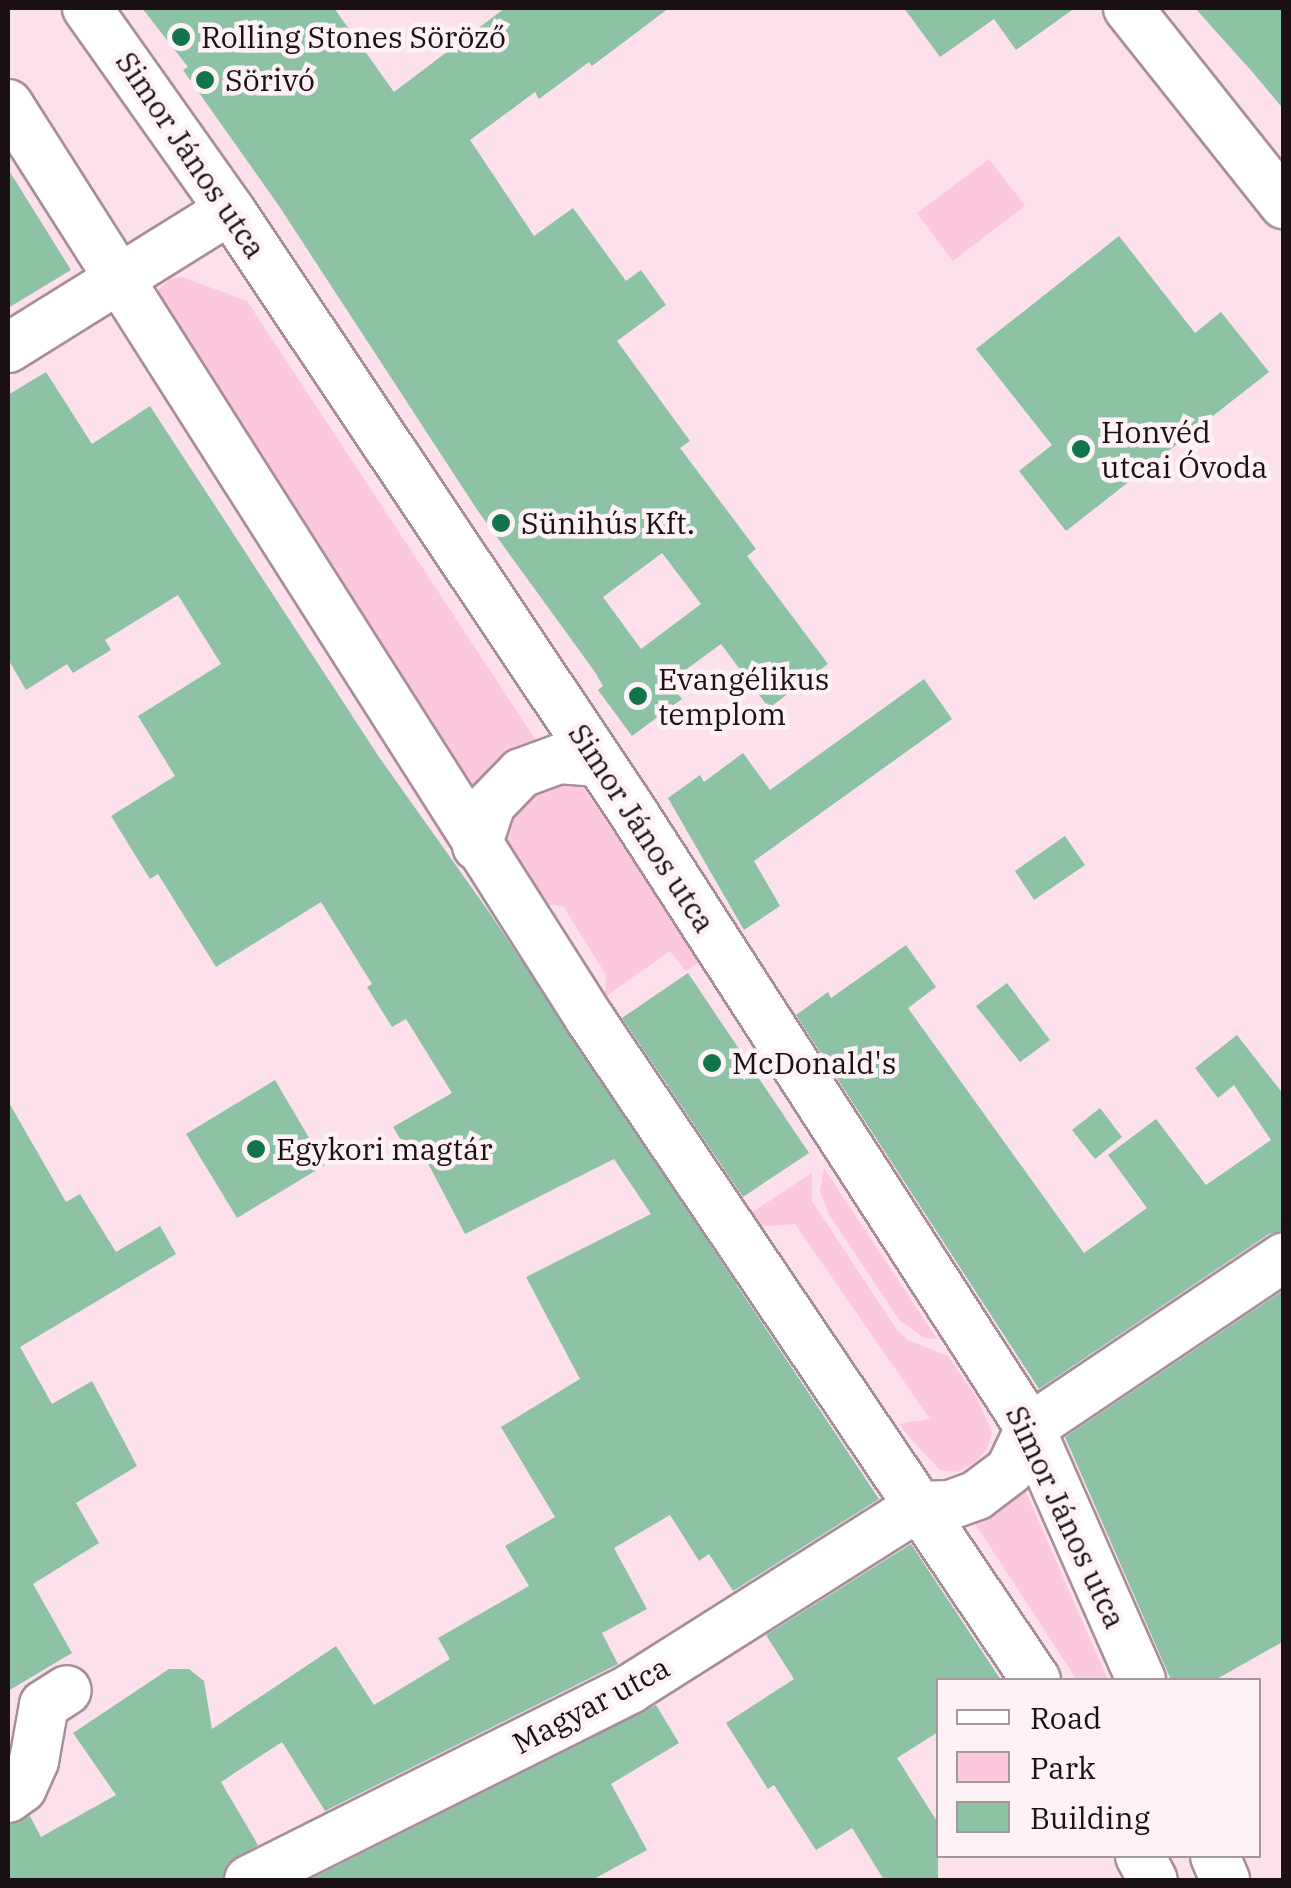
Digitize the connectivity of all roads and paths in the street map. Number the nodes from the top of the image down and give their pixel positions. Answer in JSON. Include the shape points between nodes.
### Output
{"nodes":[{"id":1,"x":1128,"y":8,"type":"edge"},
{"id":2,"x":101,"y":12,"type":"edge"},
{"id":3,"x":8,"y":104,"type":"edge"},
{"id":4,"x":1284,"y":204,"type":"edge"},
{"id":5,"x":230,"y":210,"type":"junction"},
{"id":6,"x":118,"y":280,"type":"junction"},
{"id":7,"x":8,"y":348,"type":"edge"},
{"id":8,"x":598,"y":762,"type":"junction"},
{"id":9,"x":478,"y":846,"type":"junction"},
{"id":10,"x":1284,"y":1257,"type":"edge"},
{"id":11,"x":1030,"y":1428,"type":"junction"},
{"id":12,"x":920,"y":1506,"type":"junction"},
{"id":13,"x":1035,"y":1678,"type":"edge"},
{"id":14,"x":1140,"y":1678,"type":"edge"},
{"id":15,"x":66,"y":1690,"type":"dead end"},
{"id":16,"x":8,"y":1798,"type":"edge"},
{"id":17,"x":248,"y":1880,"type":"edge"}],
"edges":[{"from":1,"to":4,"type":"street"},
{"from":2,"to":5,"type":"street","name":"Simor János utca"},
{"from":3,"to":6,"type":"street"},
{"from":5,"to":6,"type":"street"},
{"from":5,"to":8,"type":"street","name":"Simor János utca"},
{"from":6,"to":7,"type":"street"},
{"from":6,"to":9,"type":"street"},
{"from":8,"to":9,"type":"street","via":[[559,758],[521,772],[490,804]]},
{"from":8,"to":11,"type":"street","name":"Simor János utca"},
{"from":9,"to":12,"type":"street"},
{"from":10,"to":11,"type":"street"},
{"from":11,"to":12,"type":"street","via":[[1010,1470],[993,1485],[950,1504]]},
{"from":11,"to":14,"type":"street","name":"Simor János utca"},
{"from":12,"to":13,"type":"street"},
{"from":12,"to":17,"type":"street","name":"Magyar utca","via":[[630,1689]]},
{"from":15,"to":16,"type":"street","via":[[44,1706],[34,1761],[22,1788]]}]}
